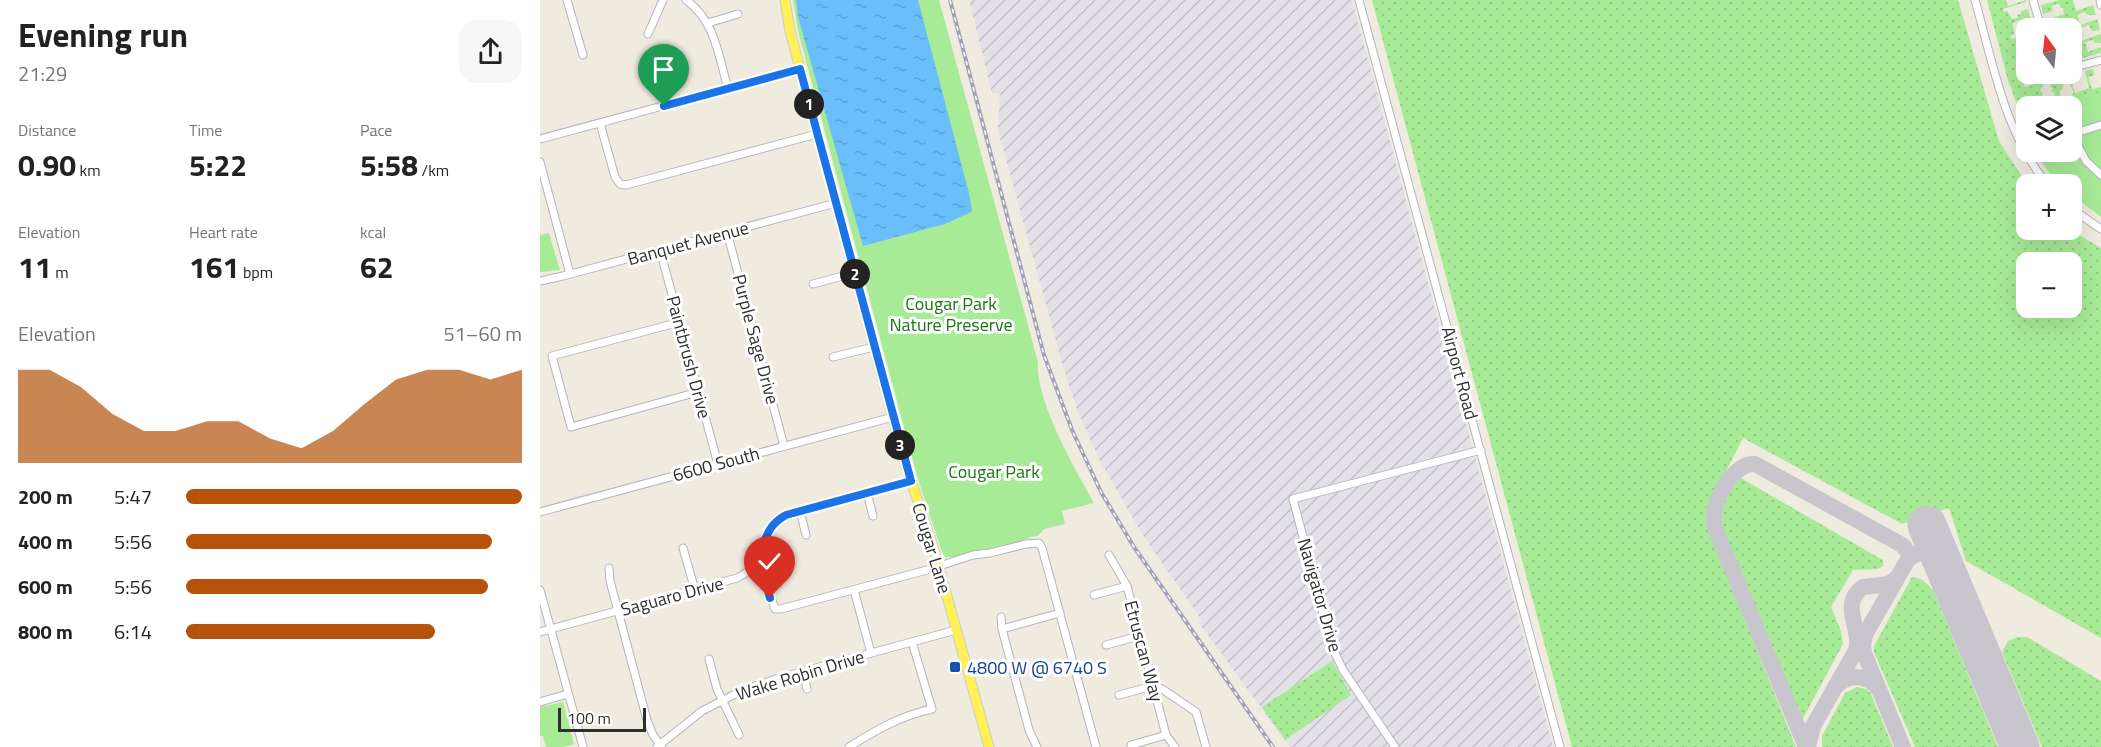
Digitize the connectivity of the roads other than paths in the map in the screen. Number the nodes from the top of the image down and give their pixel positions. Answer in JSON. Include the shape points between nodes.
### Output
{"nodes":[{"id":1,"x":567,"y":0,"type":"edge"},
{"id":2,"x":663,"y":0,"type":"edge"},
{"id":3,"x":686,"y":0,"type":"edge"},
{"id":4,"x":785,"y":0,"type":"edge"},
{"id":5,"x":1359,"y":0,"type":"edge"},
{"id":6,"x":1975,"y":0,"type":"edge"},
{"id":7,"x":2033,"y":0,"type":"edge"},
{"id":8,"x":2100,"y":0,"type":"edge"},
{"id":9,"x":2101,"y":5,"type":"edge"},
{"id":10,"x":738,"y":14,"type":"dead end"},
{"id":11,"x":2038,"y":18,"type":"edge"},
{"id":12,"x":708,"y":23,"type":"junction"},
{"id":13,"x":648,"y":34,"type":"dead end"},
{"id":14,"x":582,"y":55,"type":"dead end"},
{"id":15,"x":2101,"y":60,"type":"edge"},
{"id":16,"x":2082,"y":65,"type":"edge"},
{"id":17,"x":800,"y":69,"type":"junction"},
{"id":18,"x":728,"y":89,"type":"junction"},
{"id":19,"x":600,"y":123,"type":"junction"},
{"id":20,"x":2101,"y":125,"type":"edge"},
{"id":21,"x":2082,"y":131,"type":"edge"},
{"id":22,"x":817,"y":134,"type":"junction"},
{"id":23,"x":2016,"y":135,"type":"edge"},
{"id":24,"x":540,"y":139,"type":"edge"},
{"id":25,"x":2082,"y":154,"type":"edge"},
{"id":26,"x":540,"y":162,"type":"edge"},
{"id":27,"x":2101,"y":175,"type":"edge"},
{"id":28,"x":544,"y":190,"type":"edge"},
{"id":29,"x":836,"y":203,"type":"junction"},
{"id":30,"x":2082,"y":216,"type":"edge"},
{"id":31,"x":2101,"y":229,"type":"edge"},
{"id":32,"x":727,"y":232,"type":"junction"},
{"id":33,"x":660,"y":250,"type":"junction"},
{"id":34,"x":855,"y":273,"type":"junction"},
{"id":35,"x":570,"y":274,"type":"junction"},
{"id":36,"x":540,"y":281,"type":"edge"},
{"id":37,"x":813,"y":284,"type":"dead end"},
{"id":38,"x":680,"y":322,"type":"junction"},
{"id":39,"x":874,"y":347,"type":"junction"},
{"id":40,"x":833,"y":357,"type":"dead end"},
{"id":41,"x":698,"y":392,"type":"junction"},
{"id":42,"x":893,"y":417,"type":"junction"},
{"id":43,"x":784,"y":446,"type":"junction"},
{"id":44,"x":1481,"y":450,"type":"junction"},
{"id":45,"x":718,"y":464,"type":"junction"},
{"id":46,"x":911,"y":481,"type":"junction"},
{"id":47,"x":867,"y":493,"type":"junction"},
{"id":48,"x":800,"y":511,"type":"junction"},
{"id":49,"x":540,"y":512,"type":"edge"},
{"id":50,"x":873,"y":516,"type":"dead end"},
{"id":51,"x":806,"y":535,"type":"dead end"},
{"id":52,"x":683,"y":548,"type":"dead end"},
{"id":53,"x":1109,"y":555,"type":"dead end"},
{"id":54,"x":939,"y":566,"type":"junction"},
{"id":55,"x":754,"y":567,"type":"junction"},
{"id":56,"x":609,"y":568,"type":"dead end"},
{"id":57,"x":1127,"y":586,"type":"junction"},
{"id":58,"x":540,"y":590,"type":"edge"},
{"id":59,"x":695,"y":590,"type":"junction"},
{"id":60,"x":854,"y":590,"type":"junction"},
{"id":61,"x":1094,"y":595,"type":"dead end"},
{"id":62,"x":618,"y":611,"type":"junction"},
{"id":63,"x":1060,"y":613,"type":"junction"},
{"id":64,"x":1001,"y":616,"type":"dead end"},
{"id":65,"x":1002,"y":628,"type":"junction"},
{"id":66,"x":551,"y":629,"type":"junction"},
{"id":67,"x":956,"y":630,"type":"junction"},
{"id":68,"x":540,"y":632,"type":"edge"},
{"id":69,"x":1139,"y":636,"type":"junction"},
{"id":70,"x":912,"y":642,"type":"junction"},
{"id":71,"x":1106,"y":645,"type":"dead end"},
{"id":72,"x":872,"y":653,"type":"junction"},
{"id":73,"x":709,"y":659,"type":"dead end"},
{"id":74,"x":803,"y":672,"type":"junction"},
{"id":75,"x":1153,"y":686,"type":"junction"},
{"id":76,"x":807,"y":689,"type":"dead end"},
{"id":77,"x":568,"y":694,"type":"junction"},
{"id":78,"x":1119,"y":695,"type":"dead end"},
{"id":79,"x":722,"y":700,"type":"junction"},
{"id":80,"x":540,"y":702,"type":"edge"},
{"id":81,"x":739,"y":735,"type":"dead end"},
{"id":82,"x":1166,"y":735,"type":"junction"},
{"id":83,"x":1131,"y":745,"type":"dead end"},
{"id":84,"x":659,"y":746,"type":"edge"},
{"id":85,"x":582,"y":747,"type":"edge"},
{"id":86,"x":849,"y":747,"type":"edge"},
{"id":87,"x":989,"y":747,"type":"edge"},
{"id":88,"x":1037,"y":747,"type":"edge"},
{"id":89,"x":1096,"y":747,"type":"edge"},
{"id":90,"x":1174,"y":747,"type":"edge"},
{"id":91,"x":1206,"y":747,"type":"edge"},
{"id":92,"x":1395,"y":747,"type":"edge"},
{"id":93,"x":1560,"y":747,"type":"edge"}],
"edges":[{"from":1,"to":14,"type":"street"},
{"from":2,"to":13,"type":"street"},
{"from":3,"to":12,"type":"street"},
{"from":4,"to":17,"type":"main road","name":"Cougar Lane"},
{"from":5,"to":44,"type":"street","name":"Airport Road"},
{"from":6,"to":23,"type":"street"},
{"from":7,"to":11,"type":"street"},
{"from":8,"to":9,"type":"street"},
{"from":10,"to":12,"type":"street"},
{"from":12,"to":18,"type":"street"},
{"from":15,"to":16,"type":"street"},
{"from":17,"to":18,"type":"street"},
{"from":17,"to":22,"type":"main road","name":"Cougar Lane"},
{"from":18,"to":19,"type":"street"},
{"from":19,"to":22,"type":"street","via":[[620,184]]},
{"from":19,"to":24,"type":"street"},
{"from":20,"to":21,"type":"street"},
{"from":22,"to":29,"type":"main road","name":"Cougar Lane"},
{"from":25,"to":27,"type":"street"},
{"from":26,"to":28,"type":"street"},
{"from":28,"to":35,"type":"street"},
{"from":29,"to":32,"type":"street","name":"Banquet Avenue"},
{"from":29,"to":34,"type":"main road","name":"Cougar Lane"},
{"from":30,"to":31,"type":"street"},
{"from":32,"to":33,"type":"street","name":"Banquet Avenue"},
{"from":32,"to":43,"type":"street","name":"Purple Sage Drive"},
{"from":33,"to":35,"type":"street","name":"Banquet Avenue"},
{"from":33,"to":38,"type":"street","name":"Paintbrush Drive"},
{"from":34,"to":37,"type":"street"},
{"from":34,"to":39,"type":"main road","name":"Cougar Lane"},
{"from":35,"to":36,"type":"street","name":"Banquet Avenue"},
{"from":38,"to":41,"type":"street","name":"Paintbrush Drive"},
{"from":38,"to":41,"type":"street","via":[[552,356],[571,427]]},
{"from":39,"to":40,"type":"street"},
{"from":39,"to":42,"type":"main road","name":"Cougar Lane"},
{"from":41,"to":45,"type":"street","name":"Paintbrush Drive"},
{"from":42,"to":43,"type":"street","name":"6600 South"},
{"from":42,"to":46,"type":"main road","name":"Cougar Lane"},
{"from":43,"to":45,"type":"street","name":"6600 South"},
{"from":44,"to":92,"type":"street","name":"Navigator Drive","via":[[1293,499],[1332,647]]},
{"from":44,"to":93,"type":"street","name":"Airport Road"},
{"from":45,"to":49,"type":"street","name":"6600 South"},
{"from":46,"to":47,"type":"street"},
{"from":46,"to":54,"type":"main road","name":"Cougar Lane"},
{"from":47,"to":48,"type":"street"},
{"from":47,"to":50,"type":"street"},
{"from":48,"to":51,"type":"street"},
{"from":48,"to":55,"type":"street","via":[[772,524]]},
{"from":52,"to":59,"type":"street"},
{"from":53,"to":57,"type":"street","name":"Etruscan Way"},
{"from":54,"to":60,"type":"street"},
{"from":54,"to":63,"type":"street","via":[[1037,542]]},
{"from":54,"to":67,"type":"main road","name":"Cougar Lane"},
{"from":55,"to":59,"type":"street","name":"Saguaro Drive","via":[[737,578]]},
{"from":55,"to":60,"type":"street","via":[[765,580],[775,609]]},
{"from":56,"to":62,"type":"street"},
{"from":57,"to":61,"type":"street"},
{"from":57,"to":69,"type":"street","name":"Etruscan Way"},
{"from":58,"to":66,"type":"street"},
{"from":59,"to":62,"type":"street","name":"Saguaro Drive"},
{"from":60,"to":72,"type":"street"},
{"from":62,"to":66,"type":"street","name":"Saguaro Drive"},
{"from":62,"to":84,"type":"street","via":[[647,720]]},
{"from":63,"to":65,"type":"street"},
{"from":63,"to":89,"type":"street"},
{"from":64,"to":65,"type":"street"},
{"from":65,"to":88,"type":"street"},
{"from":66,"to":68,"type":"street","name":"Saguaro Drive"},
{"from":66,"to":77,"type":"street"},
{"from":67,"to":70,"type":"street","name":"Wake Robin Drive"},
{"from":67,"to":87,"type":"main road","name":"Cougar Lane"},
{"from":69,"to":71,"type":"street"},
{"from":69,"to":75,"type":"street","name":"Etruscan Way"},
{"from":70,"to":72,"type":"street","name":"Wake Robin Drive"},
{"from":70,"to":86,"type":"street","via":[[932,709],[887,723]]},
{"from":72,"to":74,"type":"street","name":"Wake Robin Drive"},
{"from":73,"to":79,"type":"street"},
{"from":74,"to":76,"type":"street"},
{"from":74,"to":79,"type":"street","name":"Wake Robin Drive"},
{"from":75,"to":78,"type":"street"},
{"from":75,"to":82,"type":"street","name":"Etruscan Way"},
{"from":75,"to":91,"type":"street","via":[[1196,712]]},
{"from":77,"to":80,"type":"street"},
{"from":77,"to":85,"type":"street"},
{"from":79,"to":81,"type":"street"},
{"from":79,"to":84,"type":"street","name":"Wake Robin Drive","via":[[692,718]]},
{"from":82,"to":83,"type":"street"},
{"from":82,"to":90,"type":"street","name":"Etruscan Way"}]}
